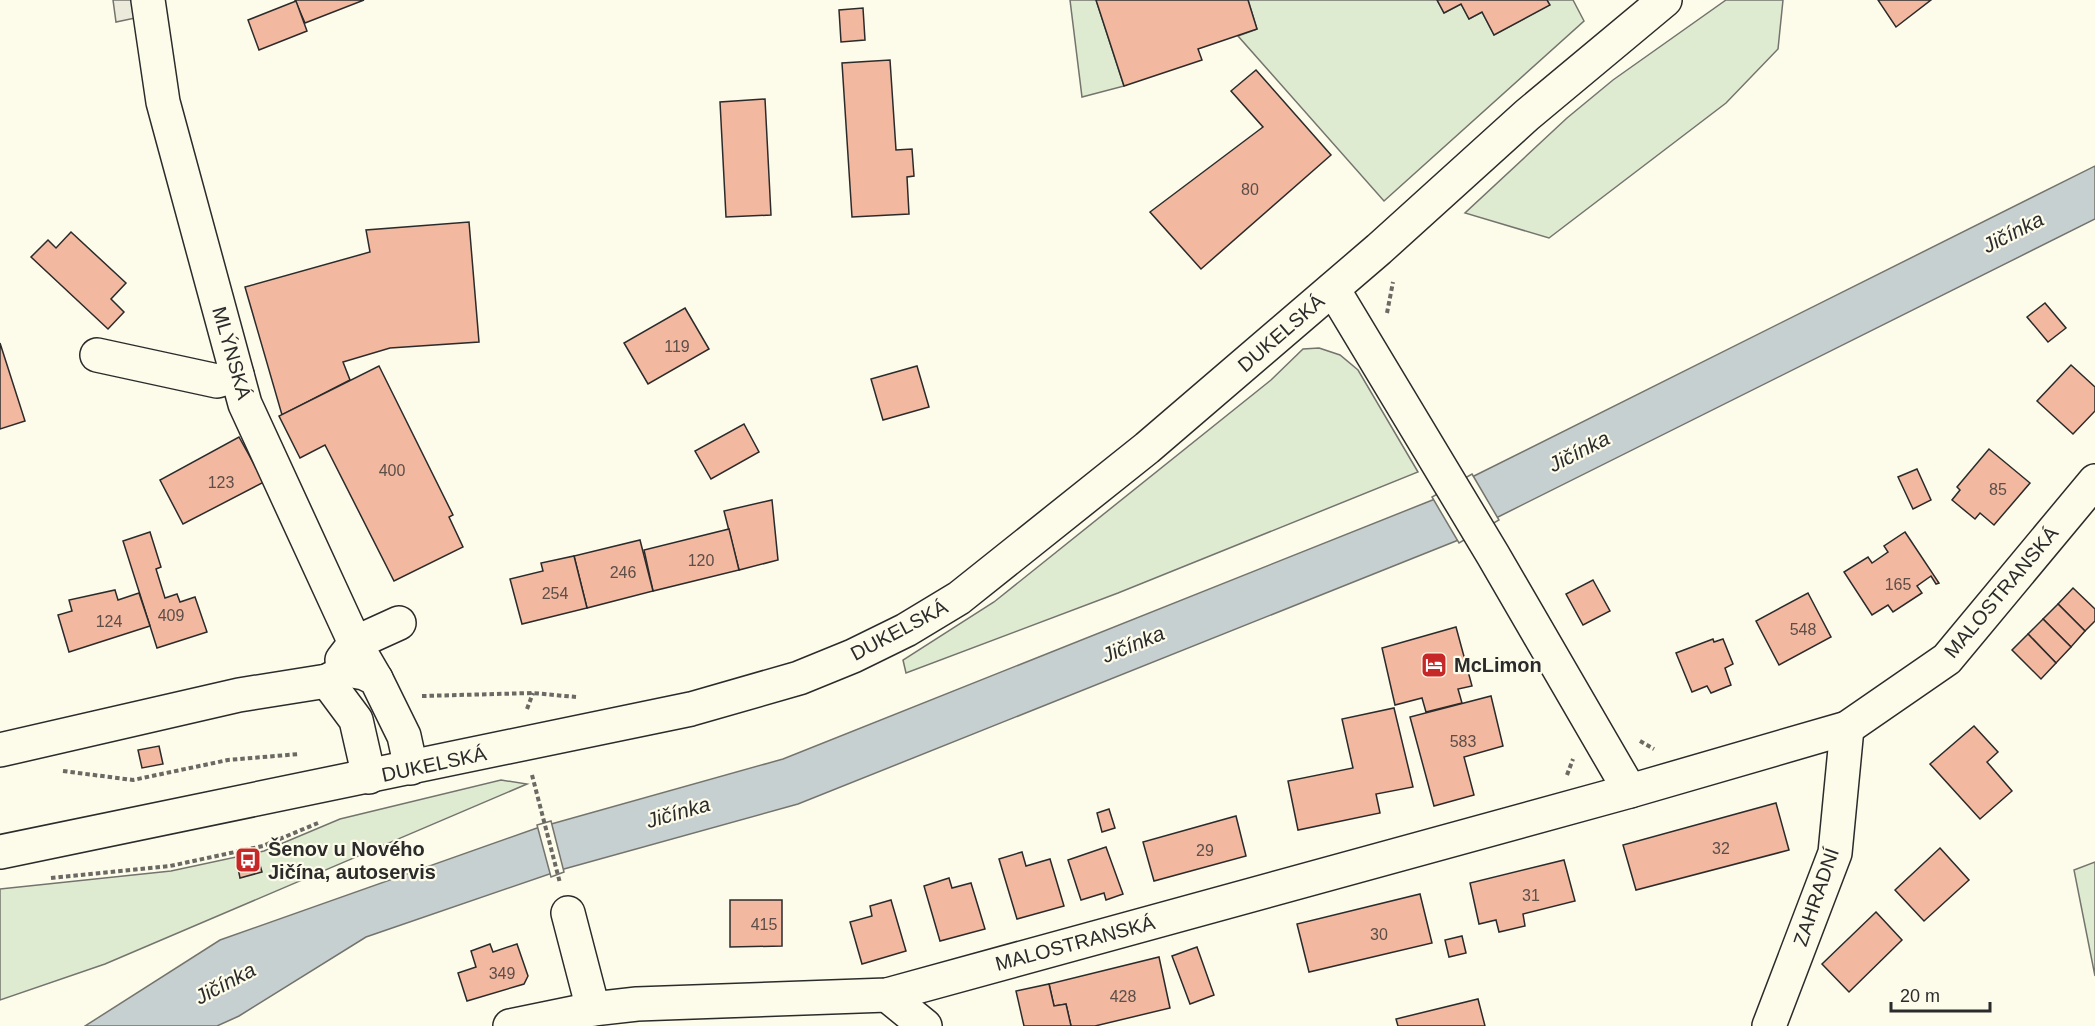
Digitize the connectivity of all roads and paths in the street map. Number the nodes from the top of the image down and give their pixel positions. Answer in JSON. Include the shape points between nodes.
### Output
{"nodes":[{"id":1,"x":148,"y":0,"type":"edge"},
{"id":2,"x":1665,"y":0,"type":"edge"},
{"id":3,"x":1333,"y":288,"type":"junction"},
{"id":4,"x":97,"y":355,"type":"dead end"},
{"id":5,"x":237,"y":375,"type":"junction"},
{"id":6,"x":2095,"y":481,"type":"edge"},
{"id":7,"x":399,"y":623,"type":"dead end"},
{"id":8,"x":355,"y":643,"type":"junction"},
{"id":9,"x":327,"y":681,"type":"junction"},
{"id":10,"x":382,"y":693,"type":"junction"},
{"id":11,"x":586,"y":698,"type":"dead end"},
{"id":12,"x":1847,"y":728,"type":"junction"},
{"id":13,"x":0,"y":750,"type":"edge"},
{"id":14,"x":307,"y":753,"type":"dead end"},
{"id":15,"x":411,"y":768,"type":"junction"},
{"id":16,"x":55,"y":770,"type":"dead end"},
{"id":17,"x":369,"y":777,"type":"junction"},
{"id":18,"x":533,"y":782,"type":"dead end"},
{"id":19,"x":1630,"y":791,"type":"junction"},
{"id":20,"x":328,"y":818,"type":"dead end"},
{"id":21,"x":0,"y":852,"type":"edge"},
{"id":22,"x":45,"y":879,"type":"dead end"},
{"id":23,"x":568,"y":913,"type":"joint"},
{"id":24,"x":887,"y":995,"type":"junction"},
{"id":25,"x":593,"y":1009,"type":"junction"},
{"id":26,"x":638,"y":1015,"type":"edge"},
{"id":27,"x":510,"y":1026,"type":"edge"},
{"id":28,"x":925,"y":1026,"type":"edge"},
{"id":29,"x":1769,"y":1026,"type":"edge"}],
"edges":[{"from":1,"to":5,"type":"street","name":"MLÝNSKÁ","via":[[163,102]]},
{"from":2,"to":3,"type":"street","name":"DUKELSKÁ","via":[[1535,107]]},
{"from":3,"to":15,"type":"street","name":"DUKELSKÁ","via":[[1148,448],[1006,562],[959,598],[906,630],[853,657],[746,695]]},
{"from":3,"to":19,"type":"street"},
{"from":4,"to":5,"type":"street","via":[[217,381]]},
{"from":5,"to":8,"type":"street","name":"MLÝNSKÁ","via":[[245,404]]},
{"from":6,"to":12,"type":"street","name":"MALOSTRANSKÁ","via":[[1947,659]]},
{"from":7,"to":8,"type":"street"},
{"from":8,"to":9,"type":"street"},
{"from":8,"to":10,"type":"street","name":"MLÝNSKÁ"},
{"from":9,"to":10,"type":"street","via":[[348,670],[364,673]]},
{"from":9,"to":13,"type":"street","via":[[239,695]]},
{"from":9,"to":17,"type":"street","name":"DUKELSKÁ","via":[[356,720]]},
{"from":10,"to":11,"type":"path","via":[[533,693]]},
{"from":10,"to":15,"type":"street","name":"MLÝNSKÁ","via":[[404,736]]},
{"from":12,"to":19,"type":"street","name":"MALOSTRANSKÁ"},
{"from":12,"to":29,"type":"street","name":"ZAHRADNÍ","via":[[1835,853]]},
{"from":14,"to":16,"type":"path","via":[[228,760],[133,780]]},
{"from":15,"to":17,"type":"street","name":"DUKELSKÁ"},
{"from":17,"to":21,"type":"street"},
{"from":18,"to":23,"type":"path"},
{"from":19,"to":24,"type":"street","name":"MALOSTRANSKÁ"},
{"from":20,"to":22,"type":"path","via":[[263,846],[170,866]]},
{"from":23,"to":25,"type":"street"},
{"from":24,"to":26,"type":"street","name":"MALOSTRANSKÁ"},
{"from":24,"to":28,"type":"street"},
{"from":25,"to":26,"type":"street","name":"MALOSTRANSKÁ"},
{"from":25,"to":27,"type":"street","name":"MALOSTRANSKÁ"}]}
